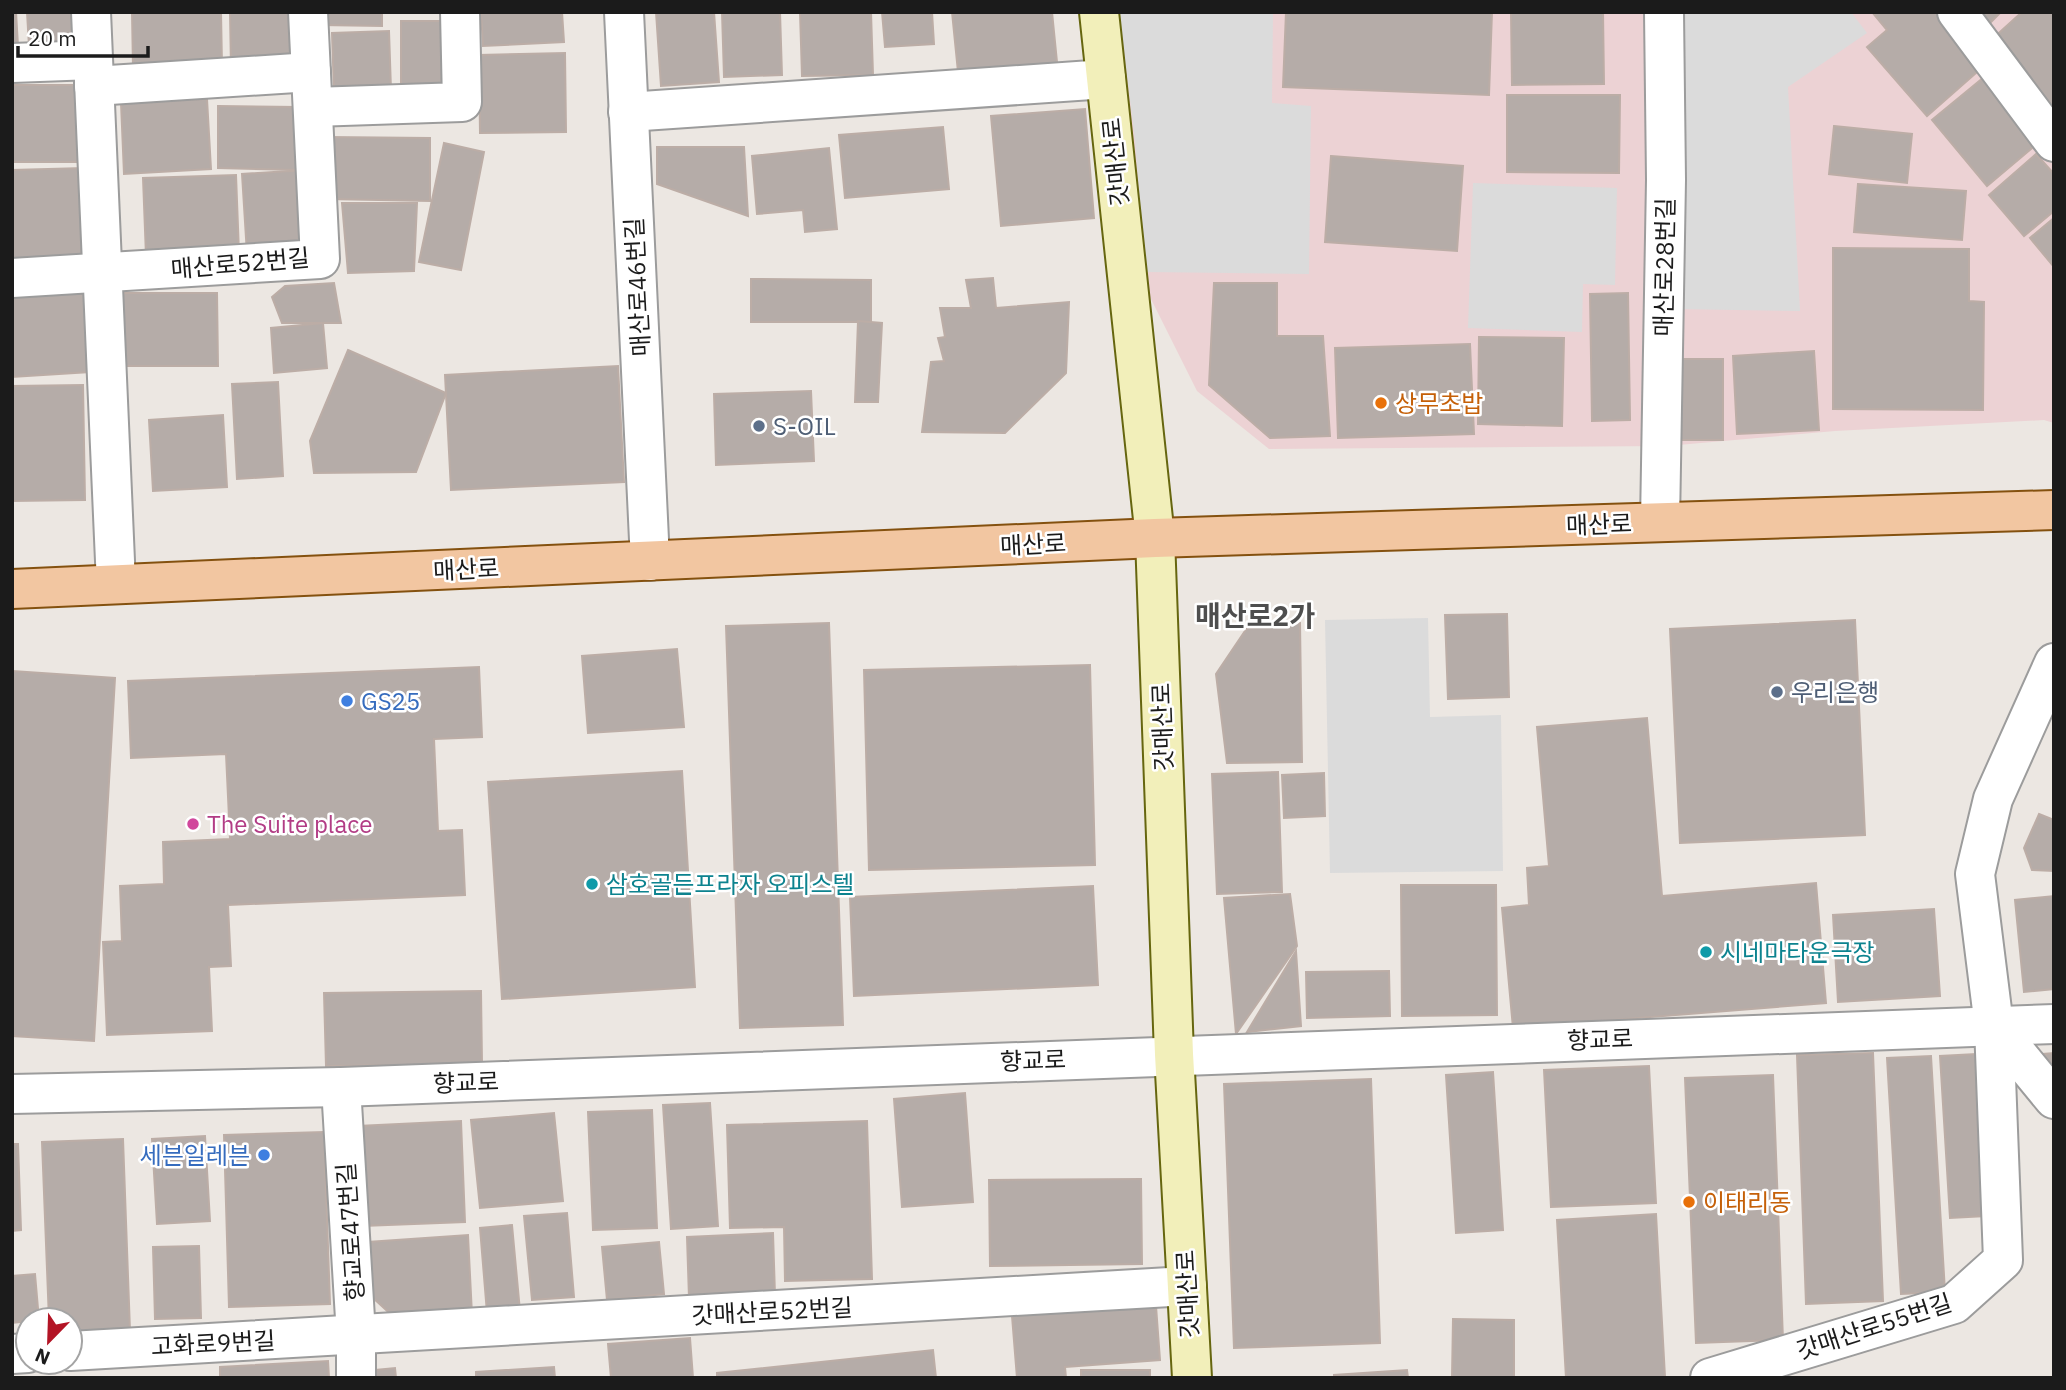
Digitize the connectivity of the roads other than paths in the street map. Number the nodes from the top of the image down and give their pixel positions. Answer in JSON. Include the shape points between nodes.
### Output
{"nodes":[{"id":1,"x":91,"y":12,"type":"edge"},
{"id":2,"x":308,"y":12,"type":"edge"},
{"id":3,"x":460,"y":12,"type":"edge"},
{"id":4,"x":624,"y":12,"type":"edge"},
{"id":5,"x":1099,"y":12,"type":"edge"},
{"id":6,"x":1664,"y":12,"type":"edge"},
{"id":7,"x":1957,"y":12,"type":"edge"},
{"id":8,"x":12,"y":63,"type":"edge"},
{"id":9,"x":93,"y":73,"type":"junction"},
{"id":10,"x":1106,"y":79,"type":"junction"},
{"id":11,"x":312,"y":90,"type":"junction"},
{"id":12,"x":628,"y":112,"type":"junction"},
{"id":13,"x":2054,"y":142,"type":"edge"},
{"id":14,"x":103,"y":274,"type":"junction"},
{"id":15,"x":12,"y":278,"type":"edge"},
{"id":16,"x":2054,"y":510,"type":"edge"},
{"id":17,"x":1660,"y":522,"type":"junction"},
{"id":18,"x":1155,"y":538,"type":"junction"},
{"id":19,"x":650,"y":561,"type":"junction"},
{"id":20,"x":116,"y":584,"type":"junction"},
{"id":21,"x":12,"y":589,"type":"edge"},
{"id":22,"x":2054,"y":663,"type":"edge"},
{"id":23,"x":2054,"y":1024,"type":"edge"},
{"id":24,"x":1994,"y":1026,"type":"junction"},
{"id":25,"x":1174,"y":1054,"type":"junction"},
{"id":26,"x":341,"y":1087,"type":"junction"},
{"id":27,"x":12,"y":1094,"type":"edge"},
{"id":28,"x":2054,"y":1098,"type":"edge"},
{"id":29,"x":1187,"y":1286,"type":"junction"},
{"id":30,"x":356,"y":1335,"type":"junction"},
{"id":31,"x":84,"y":1350,"type":"edge"},
{"id":32,"x":356,"y":1378,"type":"edge"},
{"id":33,"x":1192,"y":1378,"type":"edge"},
{"id":34,"x":1710,"y":1378,"type":"edge"}],
"edges":[{"from":1,"to":9,"type":"street"},
{"from":2,"to":11,"type":"street","name":"매산로52번길"},
{"from":3,"to":11,"type":"street","via":[[462,102]]},
{"from":4,"to":12,"type":"street","name":"매산로46번길"},
{"from":5,"to":10,"type":"street","name":"갓매산로"},
{"from":6,"to":17,"type":"street","name":"매산로28번길"},
{"from":7,"to":13,"type":"street"},
{"from":8,"to":9,"type":"street"},
{"from":9,"to":11,"type":"street"},
{"from":9,"to":14,"type":"street"},
{"from":10,"to":12,"type":"street"},
{"from":10,"to":18,"type":"street","name":"갓매산로"},
{"from":11,"to":14,"type":"street","name":"매산로52번길","via":[[320,259]]},
{"from":12,"to":19,"type":"street","name":"매산로46번길"},
{"from":14,"to":15,"type":"street"},
{"from":14,"to":20,"type":"street"},
{"from":16,"to":17,"type":"main road","name":"매산로"},
{"from":17,"to":18,"type":"main road","name":"매산로"},
{"from":18,"to":19,"type":"main road","name":"매산로"},
{"from":18,"to":25,"type":"street","name":"갓매산로"},
{"from":19,"to":20,"type":"main road","name":"매산로"},
{"from":20,"to":21,"type":"main road","name":"매산로"},
{"from":22,"to":24,"type":"street","name":"갓매산로55번길","via":[[1993,799],[1975,874]]},
{"from":23,"to":24,"type":"street","name":"향교로"},
{"from":24,"to":25,"type":"street","name":"향교로"},
{"from":24,"to":28,"type":"street"},
{"from":24,"to":34,"type":"street","name":"갓매산로55번길","via":[[2003,1259],[1954,1304]]},
{"from":25,"to":26,"type":"street","name":"향교로"},
{"from":25,"to":29,"type":"street","name":"갓매산로"},
{"from":26,"to":27,"type":"street","name":"향교로"},
{"from":26,"to":30,"type":"street","name":"향교로47번길"},
{"from":29,"to":30,"type":"street","name":"갓매산로52번길"},
{"from":29,"to":33,"type":"street","name":"갓매산로"},
{"from":30,"to":31,"type":"street","name":"고화로9번길"},
{"from":30,"to":32,"type":"street","name":"향교로47번길"}]}
